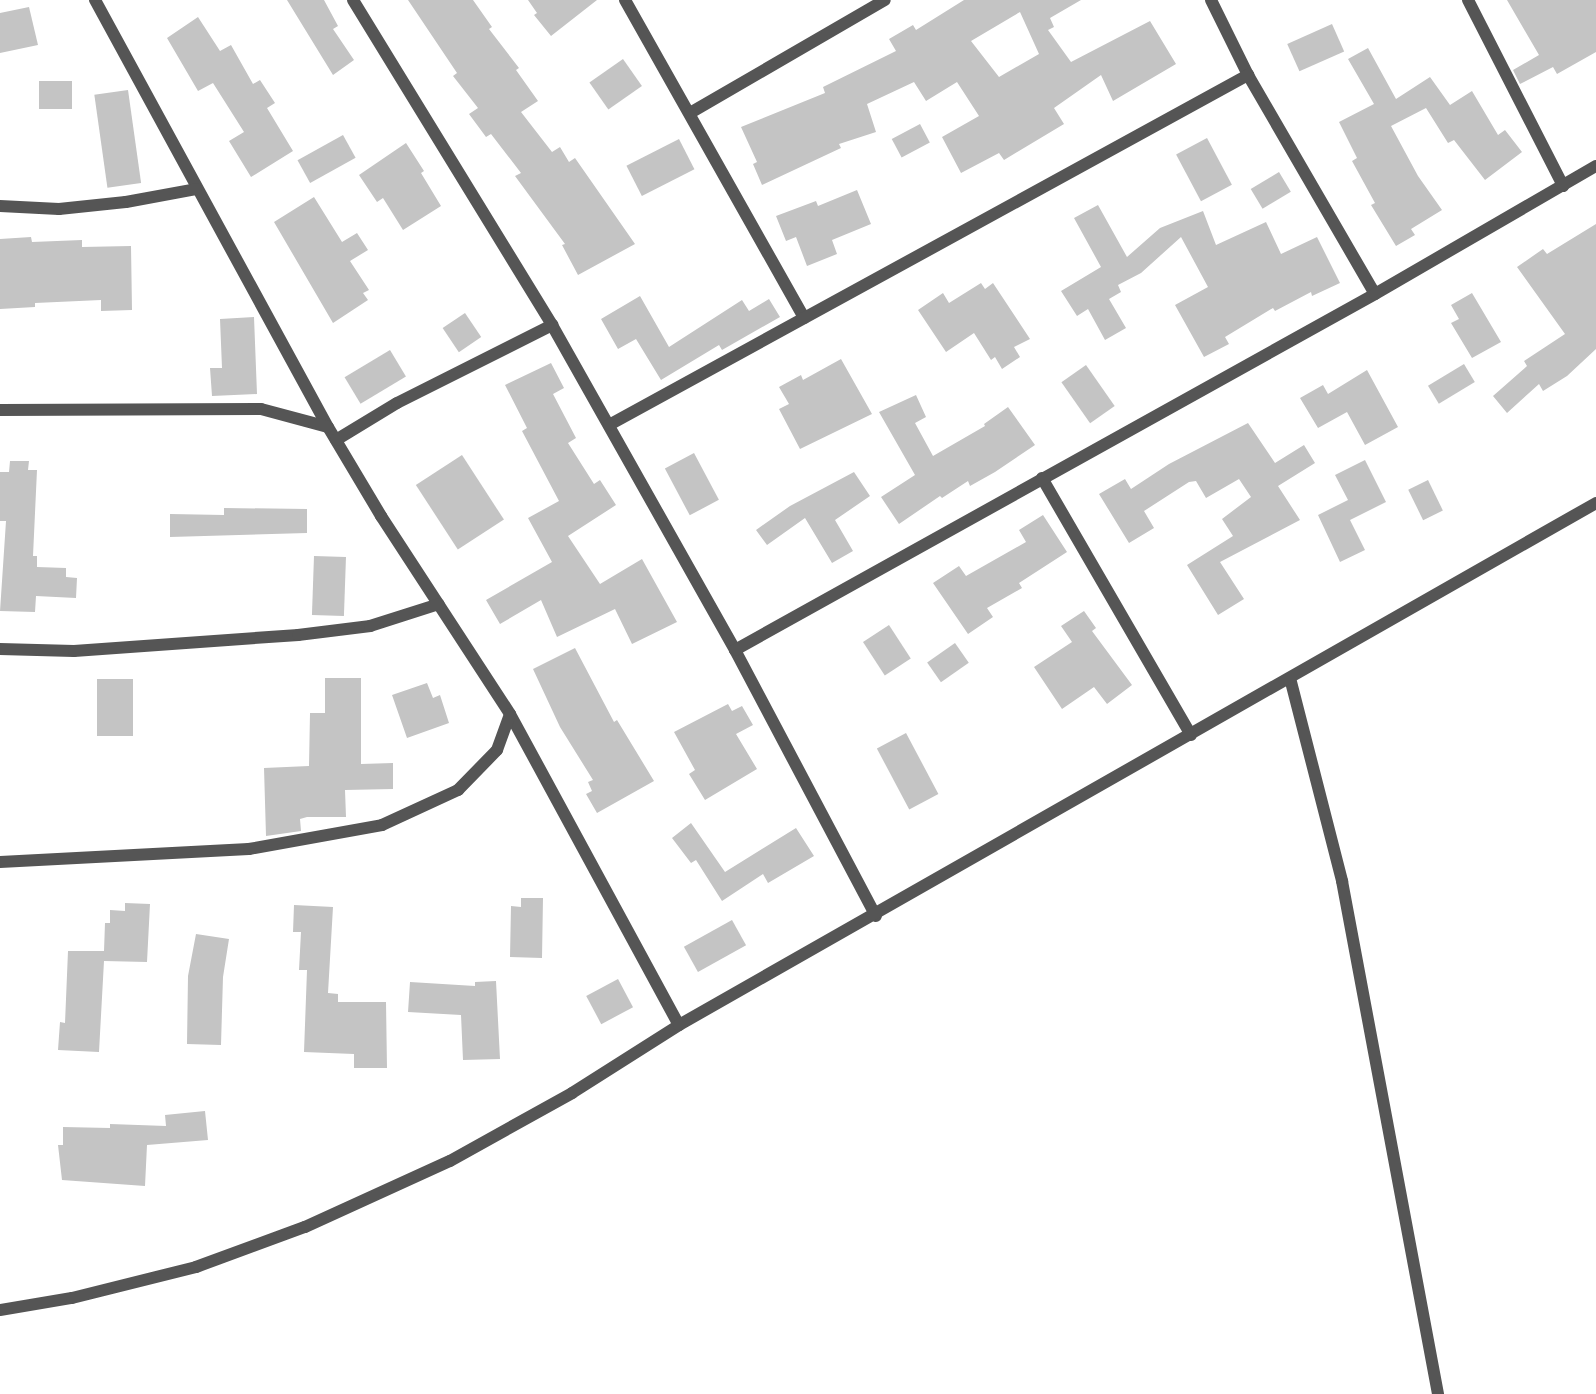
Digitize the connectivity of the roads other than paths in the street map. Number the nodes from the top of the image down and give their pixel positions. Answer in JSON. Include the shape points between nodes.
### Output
{"nodes":[{"id":1,"x":95,"y":0,"type":"edge"},
{"id":2,"x":353,"y":0,"type":"edge"},
{"id":3,"x":625,"y":0,"type":"edge"},
{"id":4,"x":885,"y":0,"type":"edge"},
{"id":5,"x":1212,"y":0,"type":"edge"},
{"id":6,"x":1468,"y":0,"type":"edge"},
{"id":7,"x":1248,"y":75,"type":"junction"},
{"id":8,"x":690,"y":113,"type":"junction"},
{"id":9,"x":1596,"y":166,"type":"edge"},
{"id":10,"x":1563,"y":186,"type":"junction"},
{"id":11,"x":196,"y":189,"type":"junction"},
{"id":12,"x":0,"y":206,"type":"edge"},
{"id":13,"x":1375,"y":294,"type":"junction"},
{"id":14,"x":804,"y":318,"type":"junction"},
{"id":15,"x":552,"y":325,"type":"junction"},
{"id":16,"x":0,"y":410,"type":"edge"},
{"id":17,"x":609,"y":425,"type":"junction"},
{"id":18,"x":328,"y":427,"type":"junction"},
{"id":19,"x":336,"y":440,"type":"junction"},
{"id":20,"x":1042,"y":478,"type":"junction"},
{"id":21,"x":1596,"y":503,"type":"edge"},
{"id":22,"x":439,"y":604,"type":"junction"},
{"id":23,"x":0,"y":649,"type":"edge"},
{"id":24,"x":735,"y":650,"type":"junction"},
{"id":25,"x":1290,"y":678,"type":"junction"},
{"id":26,"x":510,"y":714,"type":"junction"},
{"id":27,"x":1191,"y":735,"type":"junction"},
{"id":28,"x":0,"y":862,"type":"edge"},
{"id":29,"x":876,"y":916,"type":"junction"},
{"id":30,"x":679,"y":1026,"type":"junction"},
{"id":31,"x":0,"y":1310,"type":"edge"},
{"id":32,"x":1438,"y":1394,"type":"edge"}],
"edges":[{"from":1,"to":11,"type":"street"},
{"from":2,"to":15,"type":"street"},
{"from":3,"to":8,"type":"street"},
{"from":4,"to":8,"type":"street"},
{"from":5,"to":7,"type":"street"},
{"from":6,"to":10,"type":"street"},
{"from":7,"to":13,"type":"street"},
{"from":7,"to":14,"type":"street"},
{"from":8,"to":14,"type":"street"},
{"from":9,"to":10,"type":"street"},
{"from":10,"to":13,"type":"street"},
{"from":11,"to":12,"type":"street","via":[[126,202],[59,209]]},
{"from":11,"to":18,"type":"street"},
{"from":13,"to":20,"type":"street"},
{"from":14,"to":17,"type":"street"},
{"from":15,"to":17,"type":"street"},
{"from":15,"to":19,"type":"street","via":[[397,403]]},
{"from":16,"to":18,"type":"street","via":[[261,409]]},
{"from":17,"to":24,"type":"street"},
{"from":18,"to":19,"type":"street"},
{"from":19,"to":22,"type":"street"},
{"from":20,"to":24,"type":"street"},
{"from":20,"to":27,"type":"street"},
{"from":21,"to":25,"type":"street"},
{"from":22,"to":23,"type":"street","via":[[370,626],[298,635],[74,651]]},
{"from":22,"to":26,"type":"street"},
{"from":24,"to":29,"type":"street"},
{"from":25,"to":27,"type":"street"},
{"from":25,"to":32,"type":"street","via":[[1342,881]]},
{"from":26,"to":28,"type":"street","via":[[497,750],[458,790],[382,825],[249,849]]},
{"from":26,"to":30,"type":"street"},
{"from":27,"to":29,"type":"street"},
{"from":29,"to":30,"type":"street"},
{"from":30,"to":31,"type":"street","via":[[572,1093],[450,1161],[305,1227],[196,1267],[72,1298]]}]}
